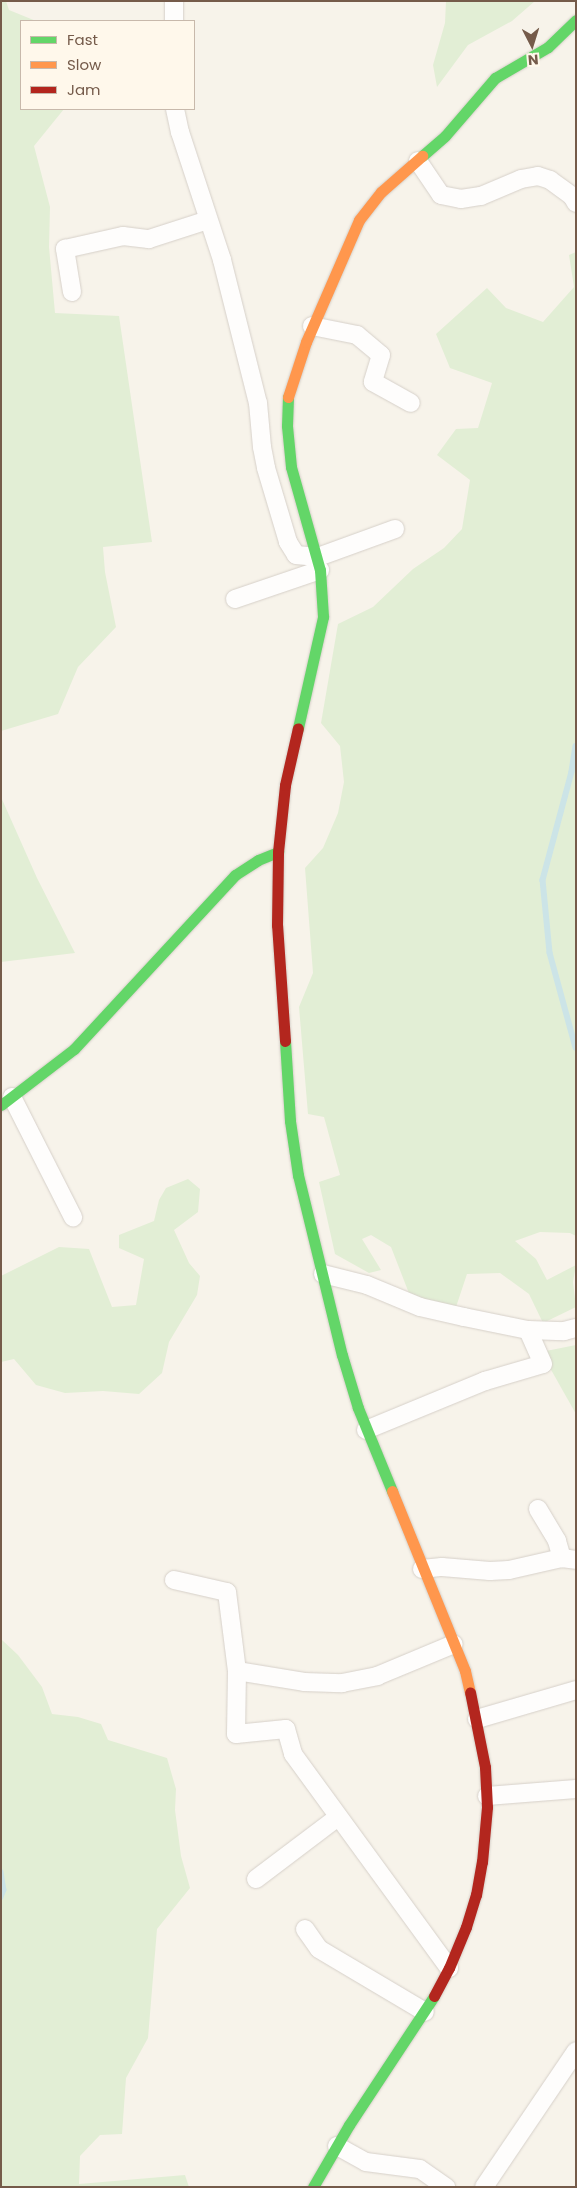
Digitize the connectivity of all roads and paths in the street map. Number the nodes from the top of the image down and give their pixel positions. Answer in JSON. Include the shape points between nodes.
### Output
{"nodes":[{"id":1,"x":174,"y":1,"type":"edge"},
{"id":2,"x":174,"y":20,"type":"edge"},
{"id":3,"x":576,"y":20,"type":"edge"},
{"id":4,"x":175,"y":110,"type":"edge"},
{"id":5,"x":418,"y":161,"type":"junction"},
{"id":6,"x":576,"y":203,"type":"edge"},
{"id":7,"x":208,"y":220,"type":"junction"},
{"id":8,"x":72,"y":292,"type":"dead end"},
{"id":9,"x":312,"y":326,"type":"junction"},
{"id":10,"x":411,"y":403,"type":"dead end"},
{"id":11,"x":395,"y":528,"type":"dead end"},
{"id":12,"x":319,"y":564,"type":"junction"},
{"id":13,"x":235,"y":599,"type":"dead end"},
{"id":14,"x":278,"y":852,"type":"junction"},
{"id":15,"x":7,"y":1101,"type":"edge"},
{"id":16,"x":74,"y":1217,"type":"dead end"},
{"id":17,"x":322,"y":1274,"type":"junction"},
{"id":18,"x":576,"y":1328,"type":"edge"},
{"id":19,"x":528,"y":1330,"type":"junction"},
{"id":20,"x":366,"y":1430,"type":"junction"},
{"id":21,"x":538,"y":1509,"type":"dead end"},
{"id":22,"x":569,"y":1559,"type":"edge"},
{"id":23,"x":422,"y":1569,"type":"junction"},
{"id":24,"x":174,"y":1580,"type":"dead end"},
{"id":25,"x":454,"y":1644,"type":"junction"},
{"id":26,"x":237,"y":1671,"type":"junction"},
{"id":27,"x":576,"y":1690,"type":"edge"},
{"id":28,"x":477,"y":1719,"type":"junction"},
{"id":29,"x":576,"y":1789,"type":"edge"},
{"id":30,"x":487,"y":1796,"type":"junction"},
{"id":31,"x":338,"y":1817,"type":"junction"},
{"id":32,"x":256,"y":1880,"type":"dead end"},
{"id":33,"x":305,"y":1928,"type":"dead end"},
{"id":34,"x":449,"y":1968,"type":"junction"},
{"id":35,"x":425,"y":2012,"type":"junction"},
{"id":36,"x":576,"y":2050,"type":"edge"},
{"id":37,"x":337,"y":2146,"type":"junction"},
{"id":38,"x":312,"y":2187,"type":"edge"},
{"id":39,"x":446,"y":2187,"type":"edge"},
{"id":40,"x":484,"y":2187,"type":"edge"}],
"edges":[{"from":1,"to":2,"type":"street"},
{"from":3,"to":5,"type":"street","via":[[548,48],[494,78],[445,136]]},
{"from":4,"to":7,"type":"street"},
{"from":5,"to":6,"type":"street","via":[[441,195],[461,199],[481,196],[538,176],[550,180],[572,196]]},
{"from":5,"to":9,"type":"street","via":[[380,192],[358,220]]},
{"from":7,"to":8,"type":"street","via":[[149,239],[123,236],[65,249]]},
{"from":7,"to":12,"type":"street","via":[[222,260],[258,403],[262,447],[288,542],[296,555]]},
{"from":9,"to":10,"type":"street","via":[[357,335],[381,355],[373,382]]},
{"from":9,"to":12,"type":"street","via":[[288,398],[287,426],[292,467]]},
{"from":11,"to":12,"type":"street"},
{"from":12,"to":13,"type":"street"},
{"from":12,"to":14,"type":"street","via":[[323,617],[285,786]]},
{"from":14,"to":15,"type":"street","via":[[235,875],[74,1048]]},
{"from":14,"to":17,"type":"street","via":[[277,926],[290,1121],[298,1175]]},
{"from":15,"to":16,"type":"street"},
{"from":17,"to":19,"type":"street","via":[[367,1285],[420,1307]]},
{"from":17,"to":20,"type":"street","via":[[342,1355]]},
{"from":18,"to":19,"type":"street"},
{"from":19,"to":20,"type":"street","via":[[543,1364],[484,1381]]},
{"from":20,"to":23,"type":"street"},
{"from":21,"to":22,"type":"street"},
{"from":22,"to":23,"type":"street","via":[[509,1570]]},
{"from":23,"to":25,"type":"street"},
{"from":24,"to":26,"type":"street","via":[[227,1592]]},
{"from":25,"to":26,"type":"street","via":[[377,1676],[342,1683],[304,1682]]},
{"from":25,"to":28,"type":"street","via":[[465,1671]]},
{"from":26,"to":31,"type":"street","via":[[236,1734],[286,1729],[293,1754]]},
{"from":27,"to":28,"type":"street"},
{"from":28,"to":30,"type":"street"},
{"from":29,"to":30,"type":"street"},
{"from":30,"to":34,"type":"street","via":[[476,1895]]},
{"from":31,"to":32,"type":"street"},
{"from":31,"to":34,"type":"street"},
{"from":33,"to":35,"type":"street","via":[[319,1949]]},
{"from":34,"to":35,"type":"street"},
{"from":35,"to":37,"type":"street"},
{"from":36,"to":40,"type":"street"},
{"from":37,"to":38,"type":"street"},
{"from":37,"to":39,"type":"street","via":[[366,2162],[420,2169]]}]}
